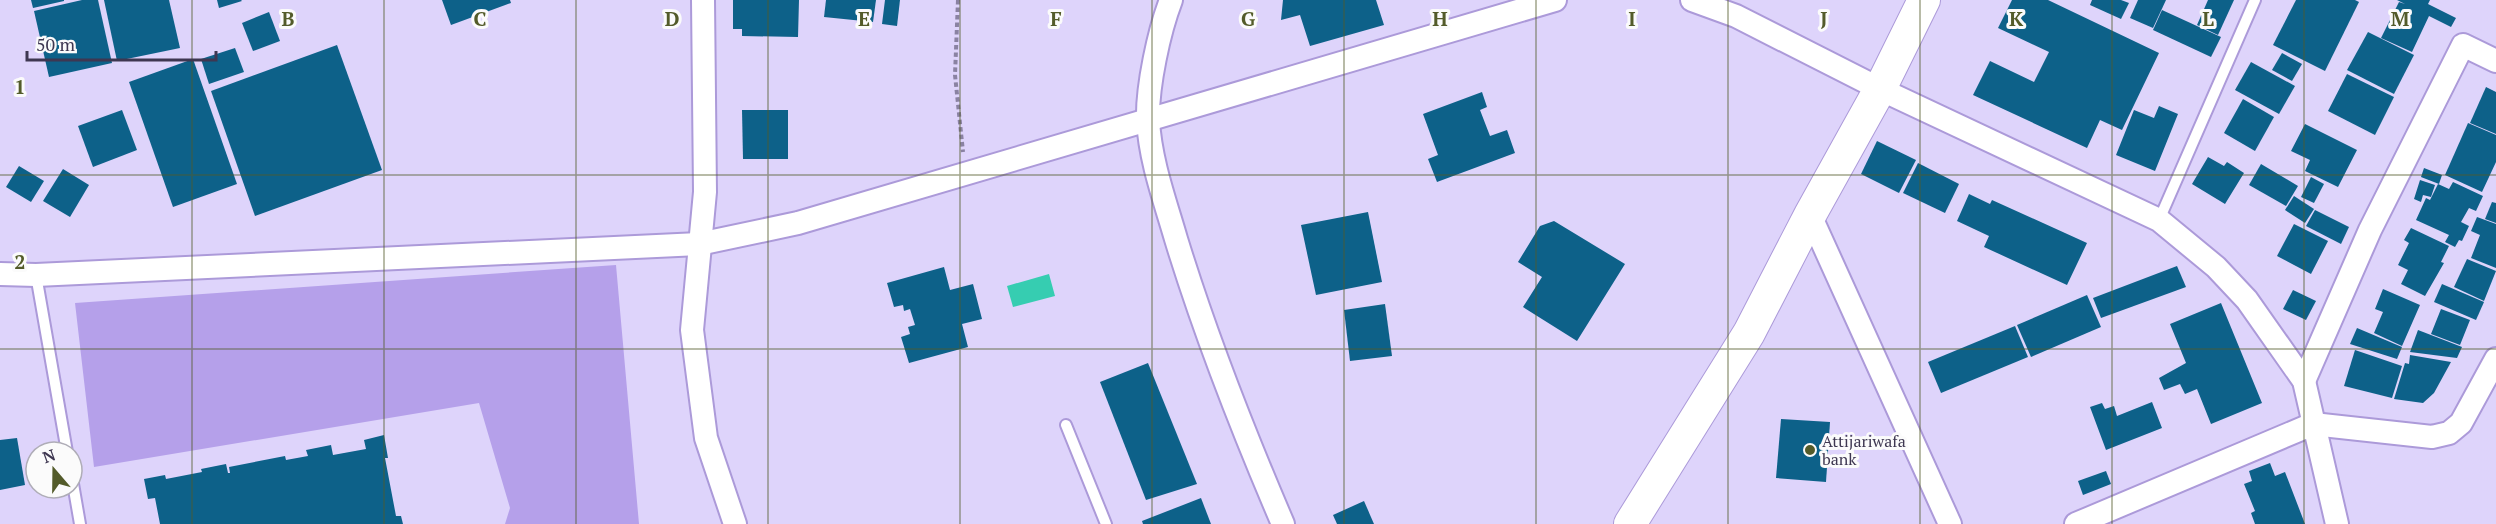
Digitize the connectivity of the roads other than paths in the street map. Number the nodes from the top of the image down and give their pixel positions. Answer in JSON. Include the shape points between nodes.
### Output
{"nodes":[{"id":1,"x":703,"y":0,"type":"edge"},
{"id":2,"x":1171,"y":0,"type":"edge"},
{"id":3,"x":1554,"y":0,"type":"edge"},
{"id":4,"x":1692,"y":0,"type":"edge"},
{"id":5,"x":1924,"y":0,"type":"edge"},
{"id":6,"x":2255,"y":0,"type":"edge"},
{"id":7,"x":2496,"y":61,"type":"edge"},
{"id":8,"x":1880,"y":89,"type":"junction"},
{"id":9,"x":1148,"y":120,"type":"junction"},
{"id":10,"x":1810,"y":216,"type":"junction"},
{"id":11,"x":2159,"y":220,"type":"junction"},
{"id":12,"x":699,"y":244,"type":"junction"},
{"id":13,"x":0,"y":274,"type":"edge"},
{"id":14,"x":36,"y":275,"type":"junction"},
{"id":15,"x":2496,"y":359,"type":"edge"},
{"id":16,"x":2304,"y":381,"type":"junction"},
{"id":17,"x":2313,"y":424,"type":"junction"},
{"id":18,"x":1066,"y":425,"type":"dead end"},
{"id":19,"x":65,"y":440,"type":"edge"},
{"id":20,"x":76,"y":500,"type":"edge"},
{"id":21,"x":80,"y":524,"type":"edge"},
{"id":22,"x":735,"y":524,"type":"edge"},
{"id":23,"x":1106,"y":524,"type":"edge"},
{"id":24,"x":1283,"y":524,"type":"edge"},
{"id":25,"x":1630,"y":524,"type":"edge"},
{"id":26,"x":1950,"y":524,"type":"edge"},
{"id":27,"x":2076,"y":524,"type":"edge"},
{"id":28,"x":2337,"y":524,"type":"edge"}],
"edges":[{"from":1,"to":12,"type":"street","via":[[705,192]]},
{"from":2,"to":9,"type":"street","via":[[1153,71]]},
{"from":3,"to":9,"type":"street"},
{"from":4,"to":8,"type":"street","via":[[1736,16]]},
{"from":5,"to":8,"type":"main road"},
{"from":6,"to":11,"type":"lane"},
{"from":7,"to":16,"type":"street","via":[[2463,45],[2370,230]]},
{"from":8,"to":10,"type":"main road"},
{"from":8,"to":11,"type":"street"},
{"from":9,"to":12,"type":"street","via":[[798,223]]},
{"from":9,"to":24,"type":"street","via":[[1154,157],[1193,295],[1239,424]]},
{"from":10,"to":25,"type":"main road","via":[[1749,333]]},
{"from":10,"to":26,"type":"street"},
{"from":11,"to":16,"type":"street","via":[[2216,267],[2247,300]]},
{"from":12,"to":14,"type":"street"},
{"from":12,"to":22,"type":"street","via":[[692,330],[698,385],[706,438]]},
{"from":13,"to":14,"type":"street"},
{"from":14,"to":19,"type":"lane"},
{"from":15,"to":17,"type":"street","via":[[2461,423],[2449,433],[2432,437]]},
{"from":16,"to":17,"type":"street"},
{"from":17,"to":27,"type":"street"},
{"from":17,"to":28,"type":"street"},
{"from":18,"to":23,"type":"lane"},
{"from":20,"to":21,"type":"lane"}]}
